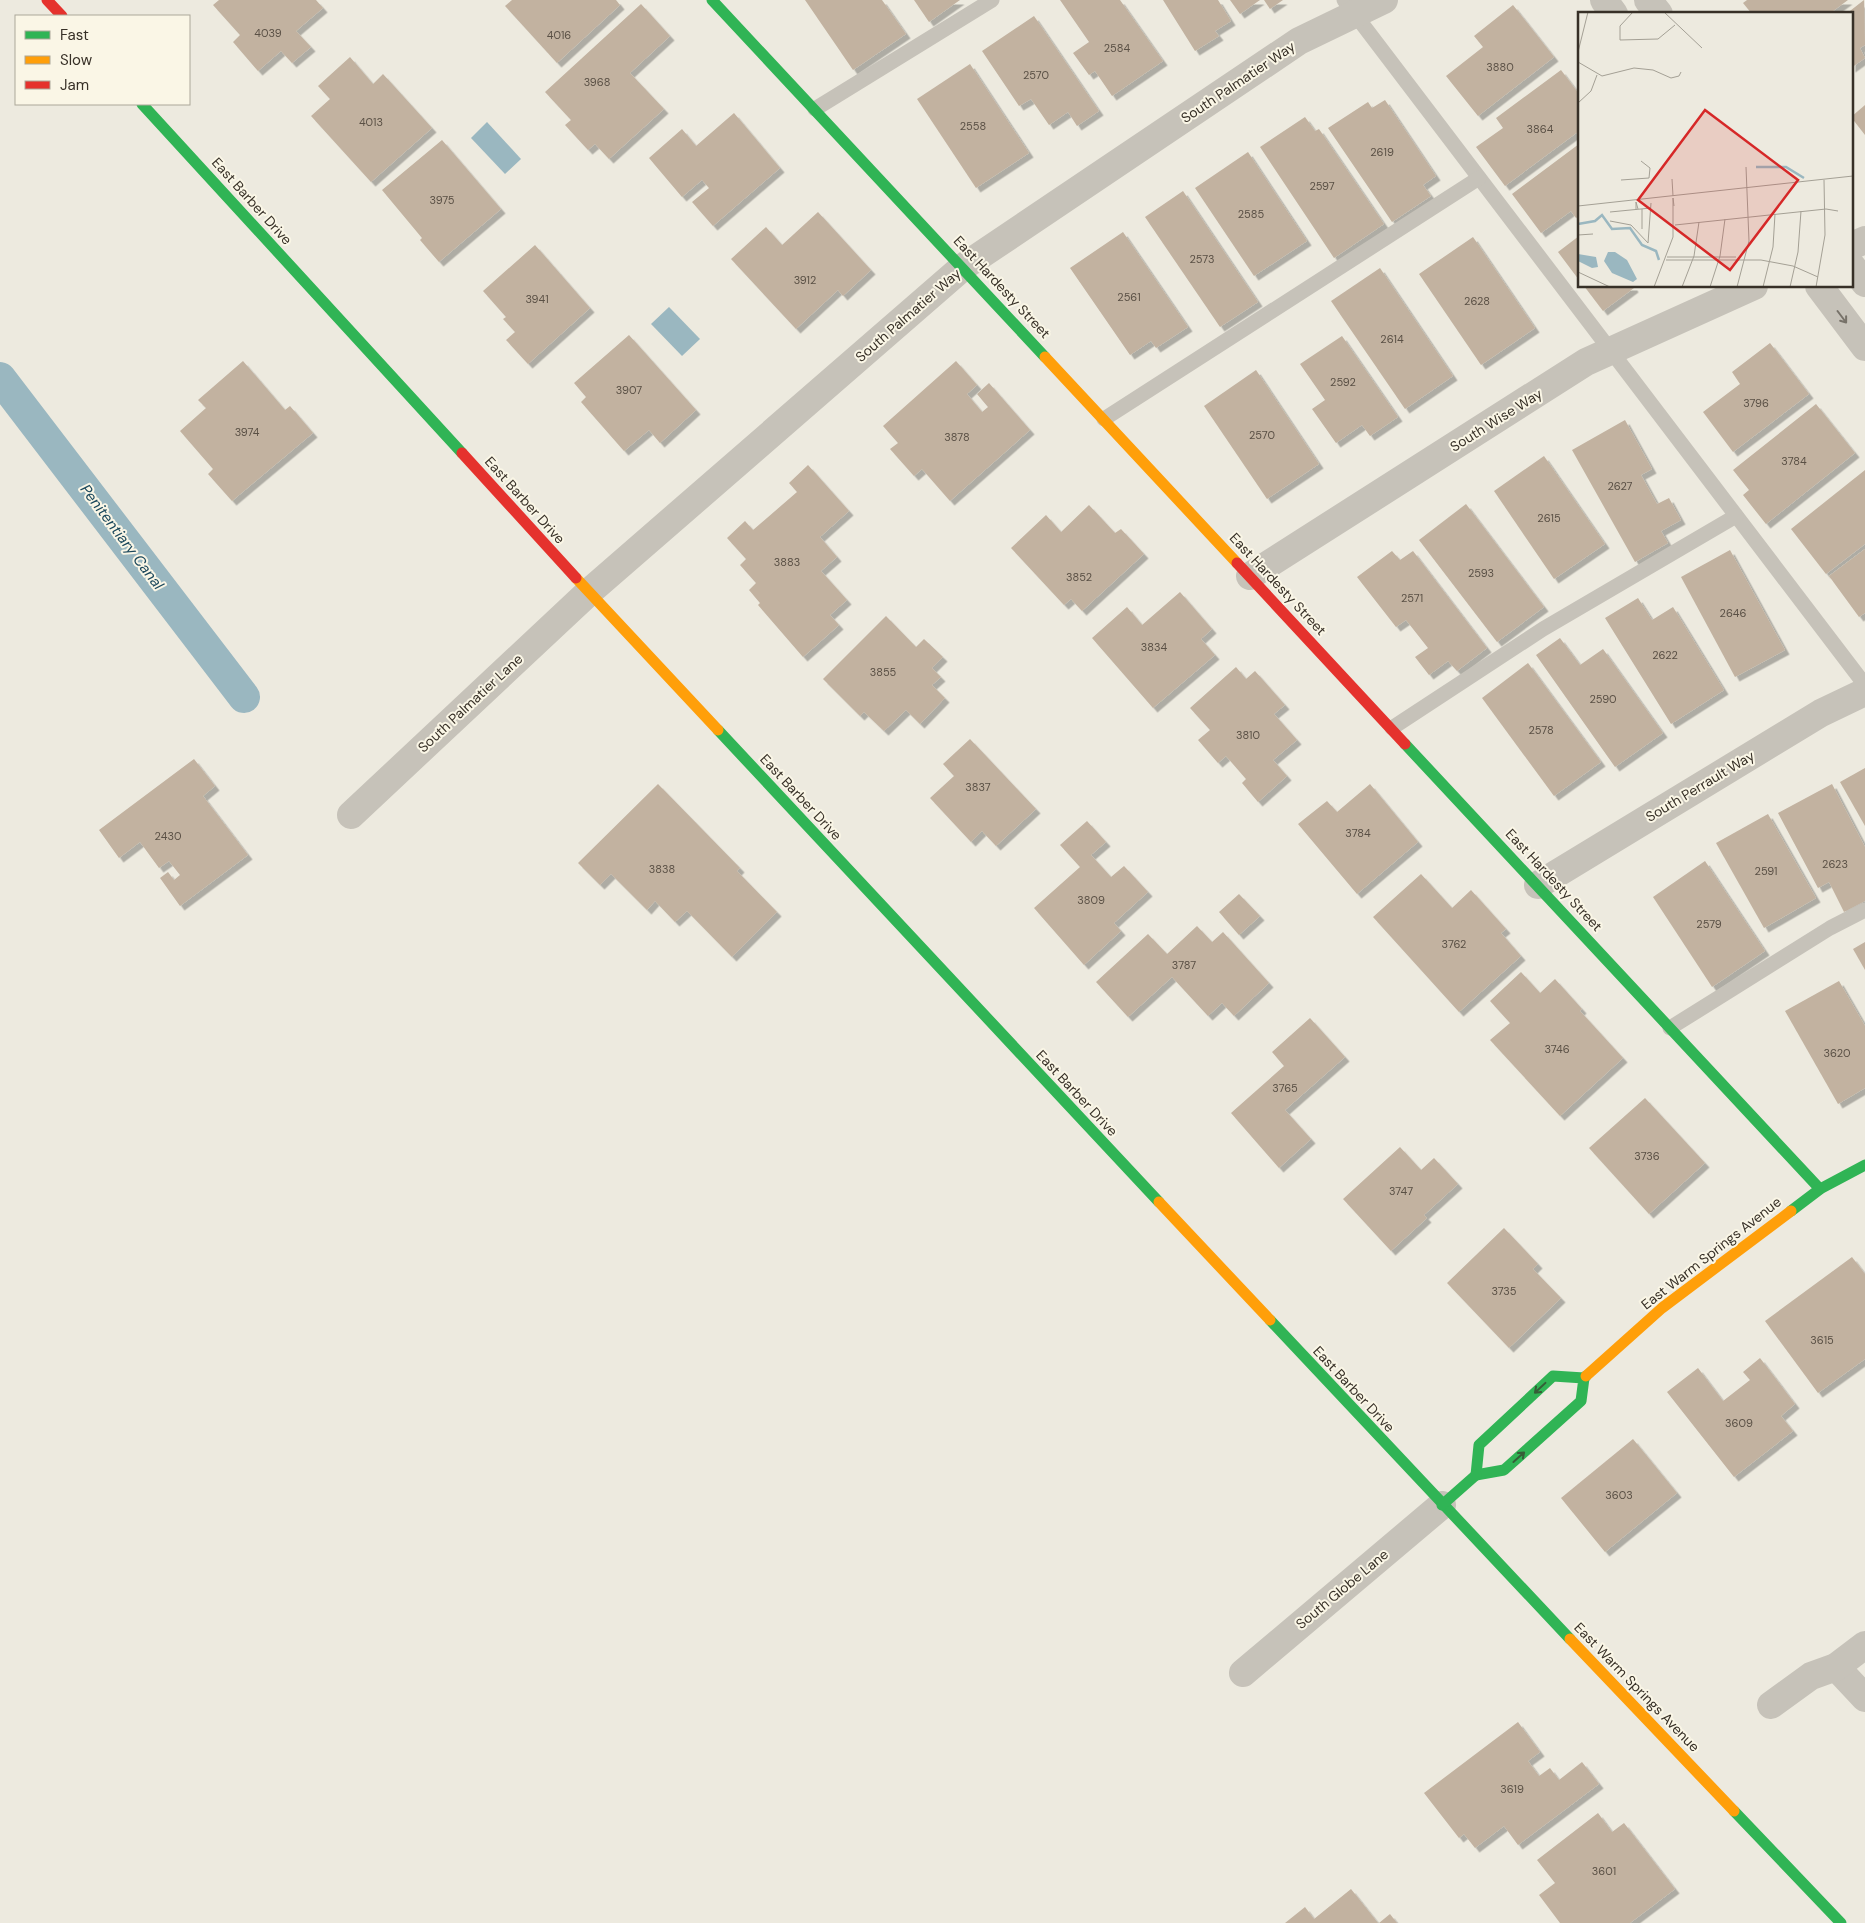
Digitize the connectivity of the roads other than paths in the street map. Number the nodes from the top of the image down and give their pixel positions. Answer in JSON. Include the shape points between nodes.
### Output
{"nodes":[{"id":1,"x":47,"y":0,"type":"edge"},
{"id":2,"x":712,"y":0,"type":"edge"},
{"id":3,"x":992,"y":0,"type":"edge"},
{"id":4,"x":1384,"y":0,"type":"edge"},
{"id":5,"x":1604,"y":0,"type":"edge"},
{"id":6,"x":1648,"y":0,"type":"edge"},
{"id":7,"x":1349,"y":7,"type":"edge"},
{"id":8,"x":1613,"y":12,"type":"edge"},
{"id":9,"x":1657,"y":12,"type":"edge"},
{"id":10,"x":61,"y":15,"type":"edge"},
{"id":11,"x":143,"y":105,"type":"edge"},
{"id":12,"x":814,"y":109,"type":"junction"},
{"id":13,"x":1479,"y":178,"type":"junction"},
{"id":14,"x":1865,"y":240,"type":"edge"},
{"id":15,"x":1852,"y":246,"type":"edge"},
{"id":16,"x":1852,"y":266,"type":"edge"},
{"id":17,"x":963,"y":267,"type":"junction"},
{"id":18,"x":1865,"y":283,"type":"edge"},
{"id":19,"x":1750,"y":288,"type":"edge"},
{"id":20,"x":1821,"y":288,"type":"edge"},
{"id":21,"x":1865,"y":347,"type":"edge"},
{"id":22,"x":1611,"y":352,"type":"junction"},
{"id":23,"x":1104,"y":419,"type":"junction"},
{"id":24,"x":1736,"y":516,"type":"junction"},
{"id":25,"x":1250,"y":576,"type":"junction"},
{"id":26,"x":589,"y":592,"type":"junction"},
{"id":27,"x":1865,"y":685,"type":"edge"},
{"id":28,"x":1865,"y":692,"type":"edge"},
{"id":29,"x":1392,"y":728,"type":"junction"},
{"id":30,"x":351,"y":815,"type":"dead end"},
{"id":31,"x":1538,"y":885,"type":"junction"},
{"id":32,"x":1865,"y":910,"type":"edge"},
{"id":33,"x":1670,"y":1028,"type":"junction"},
{"id":34,"x":1865,"y":1165,"type":"edge"},
{"id":35,"x":1820,"y":1189,"type":"junction"},
{"id":36,"x":1584,"y":1378,"type":"junction"},
{"id":37,"x":1476,"y":1475,"type":"junction"},
{"id":38,"x":1442,"y":1505,"type":"junction"},
{"id":39,"x":1865,"y":1645,"type":"edge"},
{"id":40,"x":1836,"y":1667,"type":"junction"},
{"id":41,"x":1243,"y":1673,"type":"dead end"},
{"id":42,"x":1865,"y":1698,"type":"edge"},
{"id":43,"x":1771,"y":1705,"type":"dead end"},
{"id":44,"x":1840,"y":1923,"type":"edge"}],
"edges":[{"from":1,"to":10,"type":"street"},
{"from":2,"to":12,"type":"street","name":"East Hardesty Street"},
{"from":3,"to":12,"type":"lane"},
{"from":4,"to":7,"type":"street","name":"South Palmatier Way"},
{"from":5,"to":8,"type":"street"},
{"from":6,"to":9,"type":"street"},
{"from":7,"to":13,"type":"lane"},
{"from":7,"to":17,"type":"street","name":"South Palmatier Way"},
{"from":11,"to":26,"type":"street","name":"East Barber Drive"},
{"from":12,"to":17,"type":"street","name":"East Hardesty Street"},
{"from":13,"to":22,"type":"lane"},
{"from":13,"to":23,"type":"lane"},
{"from":14,"to":15,"type":"street"},
{"from":16,"to":18,"type":"street"},
{"from":17,"to":23,"type":"street","name":"East Hardesty Street"},
{"from":17,"to":26,"type":"street","name":"South Palmatier Way"},
{"from":19,"to":22,"type":"street","name":"South Wise Way"},
{"from":20,"to":21,"type":"street","one_way":true},
{"from":22,"to":24,"type":"lane"},
{"from":22,"to":25,"type":"street","name":"South Wise Way","via":[[1586,362]]},
{"from":23,"to":25,"type":"street","name":"East Hardesty Street"},
{"from":24,"to":27,"type":"lane"},
{"from":24,"to":29,"type":"lane","via":[[1543,629]]},
{"from":25,"to":29,"type":"street","name":"East Hardesty Street"},
{"from":26,"to":30,"type":"street","name":"South Palmatier Lane"},
{"from":26,"to":38,"type":"street","name":"East Barber Drive"},
{"from":28,"to":31,"type":"street","name":"South Perrault Way","via":[[1821,713]]},
{"from":29,"to":31,"type":"street","name":"East Hardesty Street"},
{"from":31,"to":33,"type":"street","name":"East Hardesty Street"},
{"from":32,"to":33,"type":"lane","via":[[1830,928]]},
{"from":33,"to":35,"type":"street","name":"East Hardesty Street"},
{"from":34,"to":35,"type":"street","name":"East Warm Springs Avenue"},
{"from":35,"to":36,"type":"street","name":"East Warm Springs Avenue","via":[[1662,1308]]},
{"from":37,"to":36,"type":"street","one_way":true,"via":[[1504,1470],[1581,1402]]},
{"from":36,"to":37,"type":"street","one_way":true,"via":[[1553,1376],[1479,1445]]},
{"from":37,"to":38,"type":"street"},
{"from":38,"to":41,"type":"street","name":"South Globe Lane"},
{"from":38,"to":44,"type":"street","name":"East Warm Springs Avenue"},
{"from":39,"to":40,"type":"street"},
{"from":40,"to":42,"type":"street"},
{"from":40,"to":43,"type":"street","via":[[1811,1676]]}]}
